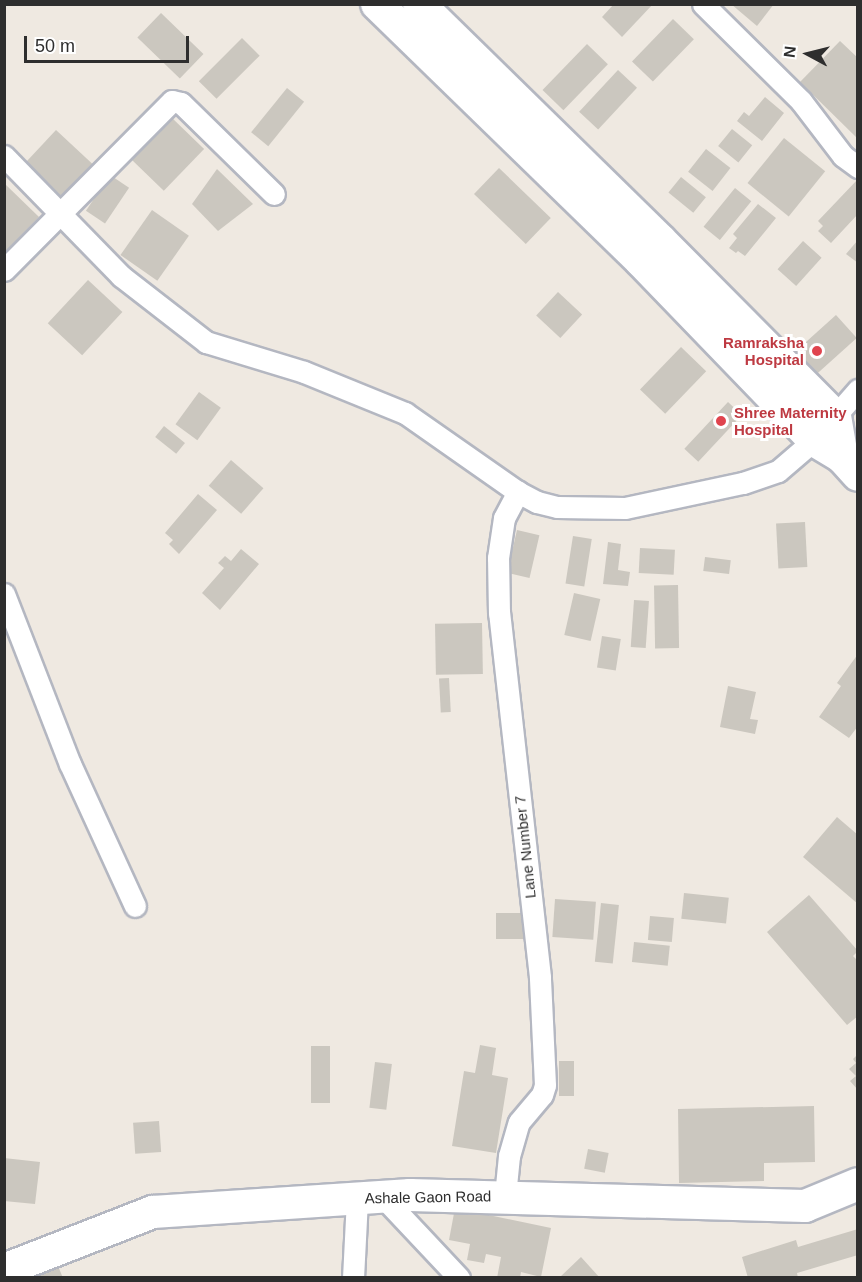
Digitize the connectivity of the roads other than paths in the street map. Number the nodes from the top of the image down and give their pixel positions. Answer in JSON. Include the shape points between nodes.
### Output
{"nodes":[{"id":1,"x":377,"y":4,"type":"edge"},
{"id":2,"x":419,"y":4,"type":"edge"},
{"id":3,"x":703,"y":4,"type":"edge"},
{"id":4,"x":4,"y":156,"type":"edge"},
{"id":5,"x":858,"y":167,"type":"edge"},
{"id":6,"x":274,"y":194,"type":"dead end"},
{"id":7,"x":59,"y":214,"type":"junction"},
{"id":8,"x":651,"y":250,"type":"junction"},
{"id":9,"x":4,"y":270,"type":"edge"},
{"id":10,"x":858,"y":390,"type":"edge"},
{"id":11,"x":835,"y":416,"type":"junction"},
{"id":12,"x":814,"y":440,"type":"junction"},
{"id":13,"x":850,"y":466,"type":"edge"},
{"id":14,"x":518,"y":492,"type":"junction"},
{"id":15,"x":4,"y":594,"type":"edge"},
{"id":16,"x":135,"y":906,"type":"dead end"},
{"id":17,"x":858,"y":1184,"type":"edge"},
{"id":18,"x":505,"y":1196,"type":"junction"},
{"id":19,"x":370,"y":1197,"type":"junction"},
{"id":20,"x":4,"y":1270,"type":"edge"},
{"id":21,"x":353,"y":1278,"type":"edge"},
{"id":22,"x":459,"y":1278,"type":"edge"}],
"edges":[{"from":1,"to":8,"type":"street"},
{"from":2,"to":8,"type":"street"},
{"from":3,"to":5,"type":"street","via":[[801,101],[843,156]]},
{"from":4,"to":7,"type":"street"},
{"from":6,"to":7,"type":"street","via":[[175,101],[167,104]]},
{"from":7,"to":9,"type":"street"},
{"from":7,"to":14,"type":"street","via":[[121,276],[206,342],[304,372],[405,413]]},
{"from":8,"to":11,"type":"street"},
{"from":8,"to":12,"type":"street"},
{"from":10,"to":11,"type":"street"},
{"from":11,"to":12,"type":"street"},
{"from":11,"to":13,"type":"street"},
{"from":12,"to":13,"type":"street"},
{"from":12,"to":14,"type":"street","via":[[778,471],[743,483],[626,508],[557,507]]},
{"from":14,"to":18,"type":"street","name":"Lane Number 7","via":[[502,528],[498,558],[500,613],[540,977],[545,1085],[542,1095],[519,1122],[509,1156]]},
{"from":15,"to":16,"type":"street","via":[[70,764]]},
{"from":17,"to":18,"type":"street","name":"Ashale Gaon Road","via":[[805,1206]]},
{"from":18,"to":19,"type":"street","name":"Ashale Gaon Road"},
{"from":19,"to":20,"type":"street","name":"Ashale Gaon Road","via":[[153,1212]]},
{"from":19,"to":21,"type":"street"},
{"from":19,"to":22,"type":"street"}]}
